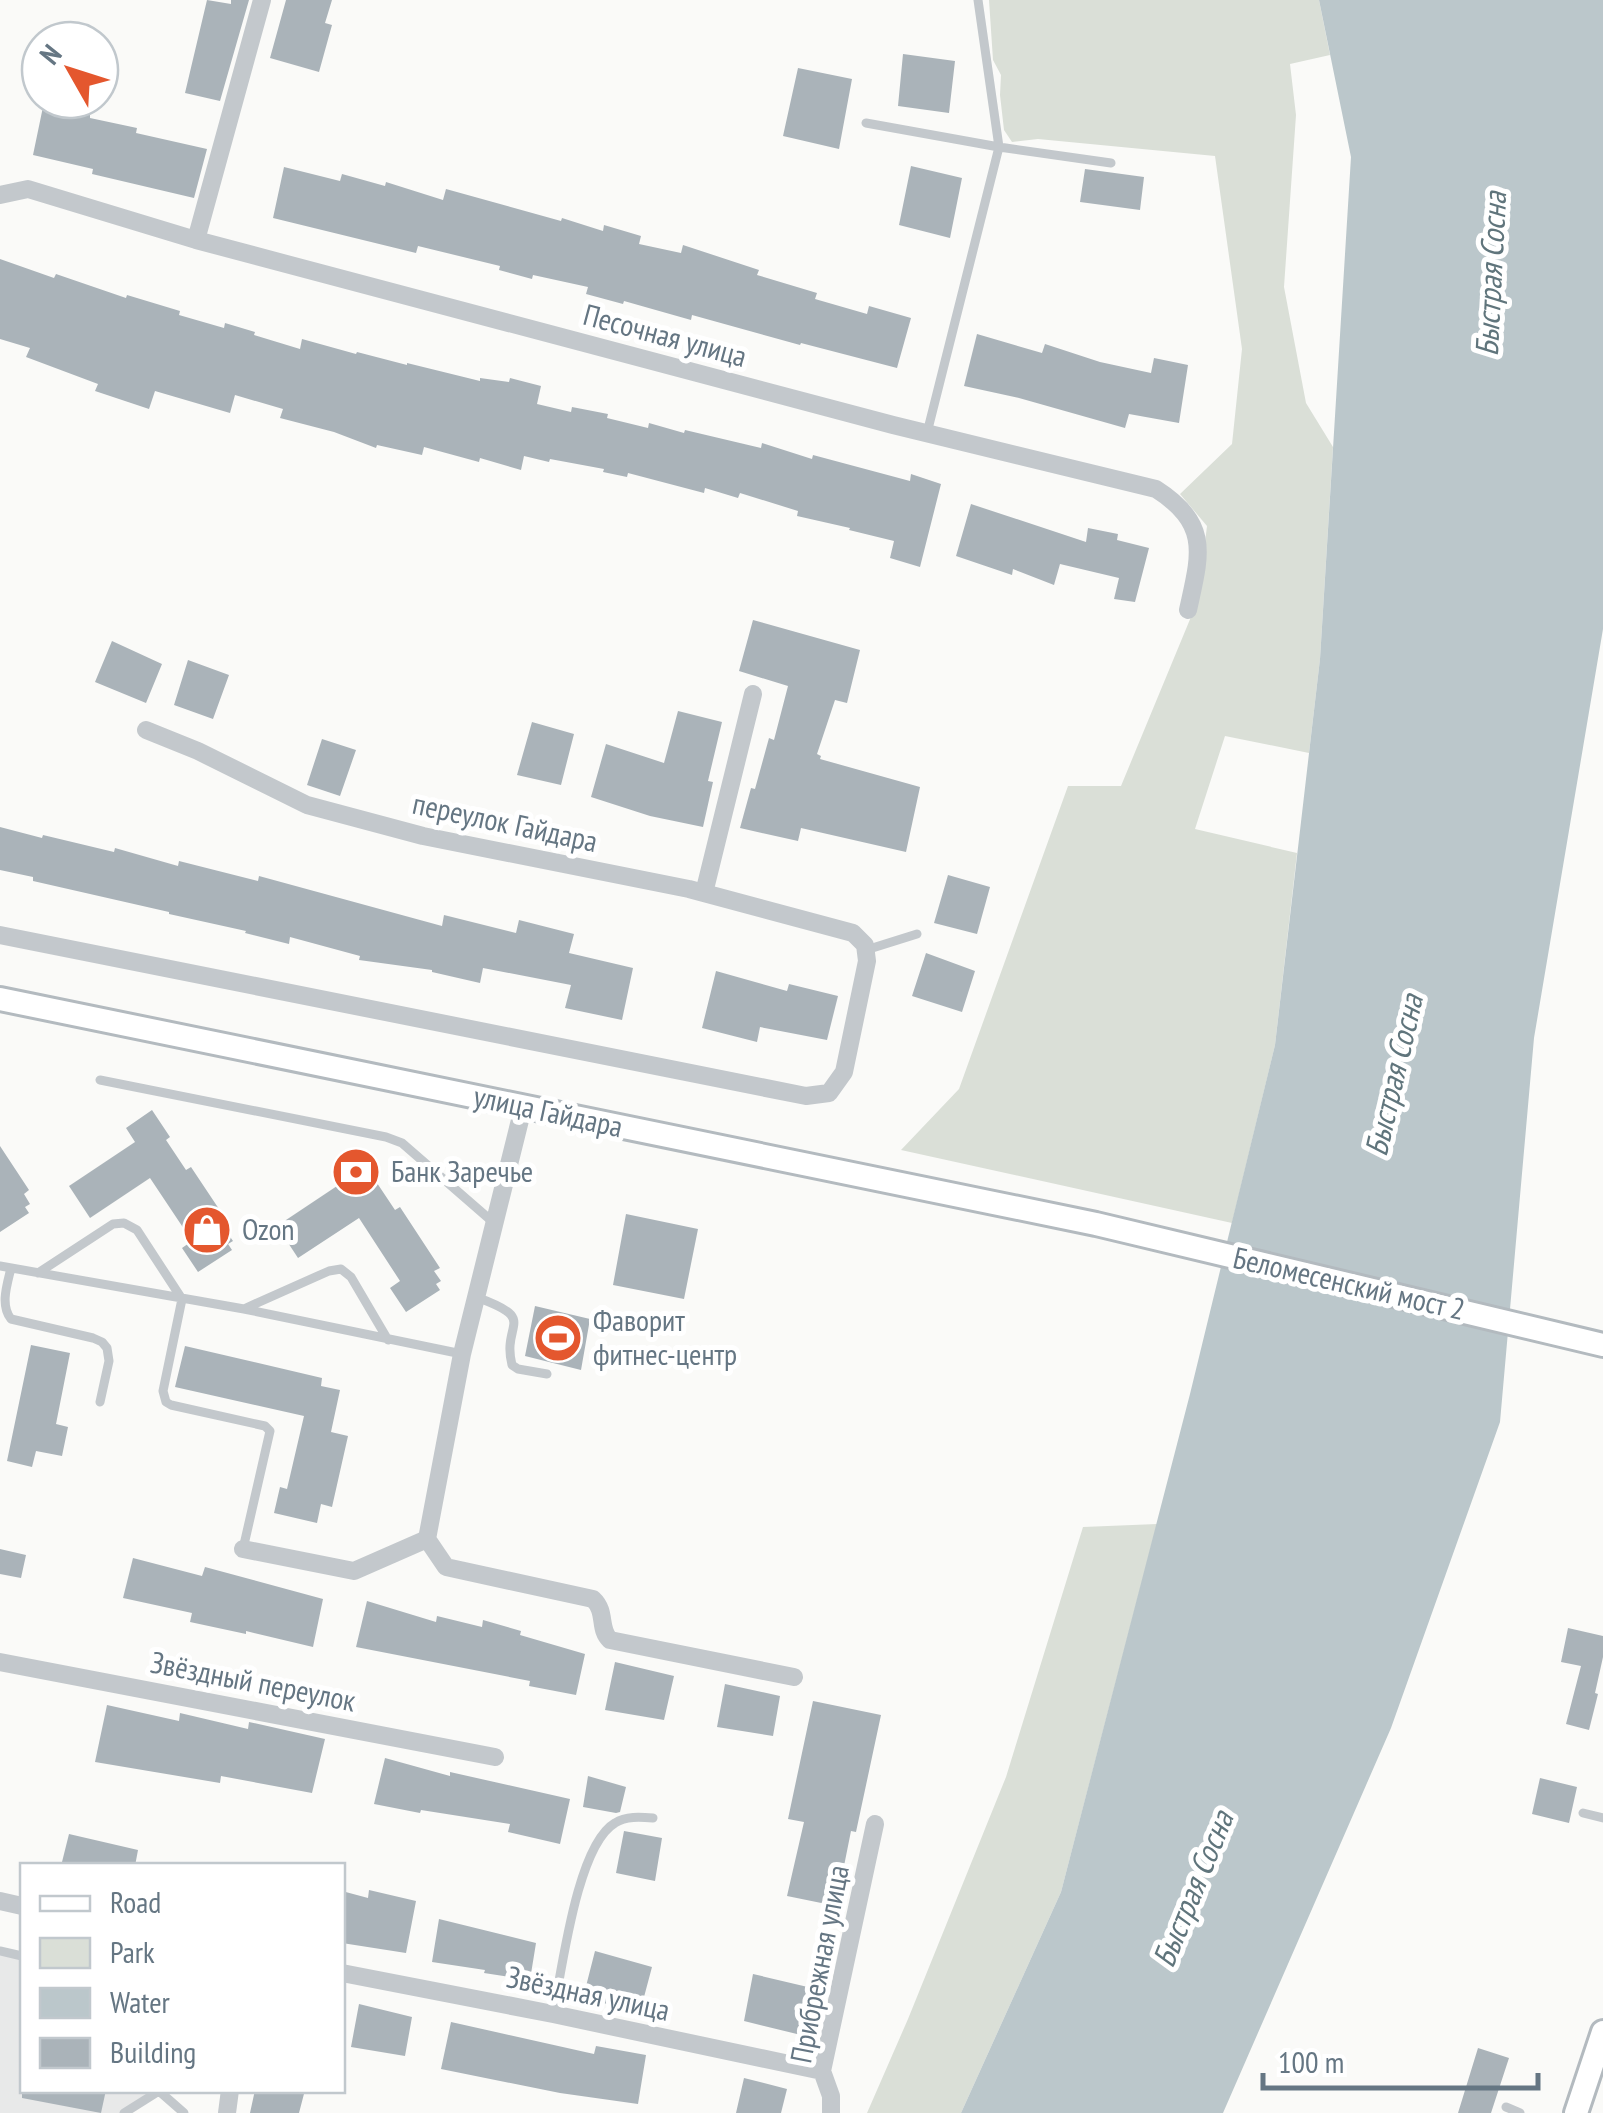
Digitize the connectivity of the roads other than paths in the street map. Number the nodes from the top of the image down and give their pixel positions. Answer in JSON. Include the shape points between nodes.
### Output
{"nodes":[{"id":1,"x":262,"y":0,"type":"edge"},
{"id":2,"x":978,"y":0,"type":"edge"},
{"id":3,"x":866,"y":123,"type":"dead end"},
{"id":4,"x":999,"y":147,"type":"junction"},
{"id":5,"x":1112,"y":163,"type":"dead end"},
{"id":6,"x":0,"y":182,"type":"edge"},
{"id":7,"x":28,"y":190,"type":"junction"},
{"id":8,"x":0,"y":194,"type":"edge"},
{"id":9,"x":196,"y":240,"type":"junction"},
{"id":10,"x":927,"y":433,"type":"junction"},
{"id":11,"x":1188,"y":610,"type":"dead end"},
{"id":12,"x":753,"y":694,"type":"dead end"},
{"id":13,"x":146,"y":730,"type":"dead end"},
{"id":14,"x":704,"y":893,"type":"junction"},
{"id":15,"x":917,"y":934,"type":"dead end"},
{"id":16,"x":0,"y":935,"type":"edge"},
{"id":17,"x":864,"y":945,"type":"junction"},
{"id":18,"x":0,"y":999,"type":"edge"},
{"id":19,"x":100,"y":1080,"type":"dead end"},
{"id":20,"x":523,"y":1108,"type":"junction"},
{"id":21,"x":494,"y":1223,"type":"junction"},
{"id":22,"x":1096,"y":1224,"type":"joint"},
{"id":23,"x":6,"y":1267,"type":"edge"},
{"id":24,"x":38,"y":1273,"type":"junction"},
{"id":25,"x":476,"y":1297,"type":"junction"},
{"id":26,"x":182,"y":1299,"type":"junction"},
{"id":27,"x":244,"y":1309,"type":"junction"},
{"id":28,"x":388,"y":1340,"type":"junction"},
{"id":29,"x":1603,"y":1345,"type":"edge"},
{"id":30,"x":462,"y":1354,"type":"junction"},
{"id":31,"x":547,"y":1374,"type":"dead end"},
{"id":32,"x":100,"y":1402,"type":"dead end"},
{"id":33,"x":427,"y":1539,"type":"junction"},
{"id":34,"x":243,"y":1549,"type":"joint"},
{"id":35,"x":0,"y":1662,"type":"edge"},
{"id":36,"x":794,"y":1677,"type":"dead end"},
{"id":37,"x":495,"y":1757,"type":"dead end"},
{"id":38,"x":1584,"y":1814,"type":"dead end"},
{"id":39,"x":653,"y":1818,"type":"dead end"},
{"id":40,"x":1603,"y":1818,"type":"edge"},
{"id":41,"x":876,"y":1824,"type":"dead end"},
{"id":42,"x":345,"y":1974,"type":"edge"},
{"id":43,"x":552,"y":2014,"type":"junction"},
{"id":44,"x":1603,"y":2032,"type":"edge"},
{"id":45,"x":822,"y":2071,"type":"junction"},
{"id":46,"x":157,"y":2093,"type":"edge"},
{"id":47,"x":162,"y":2093,"type":"edge"},
{"id":48,"x":1506,"y":2107,"type":"dead end"},
{"id":49,"x":124,"y":2113,"type":"edge"},
{"id":50,"x":184,"y":2113,"type":"edge"},
{"id":51,"x":832,"y":2113,"type":"edge"},
{"id":52,"x":1520,"y":2113,"type":"edge"},
{"id":53,"x":1576,"y":2113,"type":"edge"}],
"edges":[{"from":1,"to":9,"type":"street"},
{"from":2,"to":4,"type":"lane"},
{"from":3,"to":4,"type":"lane"},
{"from":4,"to":5,"type":"lane"},
{"from":4,"to":10,"type":"lane"},
{"from":6,"to":7,"type":"street","name":"Песочная улица"},
{"from":7,"to":8,"type":"street","name":"Песочная улица"},
{"from":7,"to":9,"type":"street","name":"Песочная улица"},
{"from":9,"to":10,"type":"street","name":"Песочная улица"},
{"from":10,"to":11,"type":"street","name":"Песочная улица","via":[[1156,489],[1170,498],[1198,538]]},
{"from":12,"to":14,"type":"street"},
{"from":13,"to":14,"type":"street","name":"переулок Гайдара","via":[[307,805],[423,836]]},
{"from":14,"to":17,"type":"street","name":"переулок Гайдара","via":[[842,929]]},
{"from":15,"to":17,"type":"lane"},
{"from":16,"to":17,"type":"street","via":[[812,1096],[829,1092],[844,1072],[867,961]]},
{"from":18,"to":20,"type":"main road","name":"улица Гайдара"},
{"from":19,"to":21,"type":"lane","via":[[386,1137],[402,1143]]},
{"from":20,"to":21,"type":"street"},
{"from":20,"to":22,"type":"main road","name":"улица Гайдара"},
{"from":21,"to":25,"type":"street"},
{"from":22,"to":29,"type":"main road","name":"Беломесенский мост 2"},
{"from":23,"to":24,"type":"lane"},
{"from":23,"to":32,"type":"lane","via":[[3,1302],[11,1319],[102,1342],[109,1361]]},
{"from":24,"to":26,"type":"lane"},
{"from":24,"to":26,"type":"lane","via":[[124,1223],[139,1233]]},
{"from":25,"to":30,"type":"street"},
{"from":25,"to":31,"type":"lane","via":[[512,1315],[512,1366]]},
{"from":26,"to":27,"type":"lane"},
{"from":26,"to":34,"type":"lane","via":[[166,1402],[270,1431]]},
{"from":27,"to":28,"type":"lane"},
{"from":27,"to":28,"type":"lane","via":[[341,1269]]},
{"from":28,"to":30,"type":"lane"},
{"from":30,"to":33,"type":"street"},
{"from":33,"to":34,"type":"street","via":[[354,1571]]},
{"from":33,"to":36,"type":"street","via":[[446,1567],[592,1599],[610,1640]]},
{"from":35,"to":37,"type":"street","name":"Звёздный переулок"},
{"from":38,"to":40,"type":"lane"},
{"from":39,"to":43,"type":"lane","via":[[617,1821],[592,1847]]},
{"from":41,"to":45,"type":"street","name":"Прибрежная улица"},
{"from":42,"to":43,"type":"street","name":"Звёздная улица"},
{"from":43,"to":45,"type":"street","name":"Звёздная улица"},
{"from":44,"to":53,"type":"main road"},
{"from":45,"to":51,"type":"street","name":"Прибрежная улица"},
{"from":46,"to":49,"type":"lane"},
{"from":47,"to":50,"type":"lane"},
{"from":48,"to":52,"type":"lane"}]}
